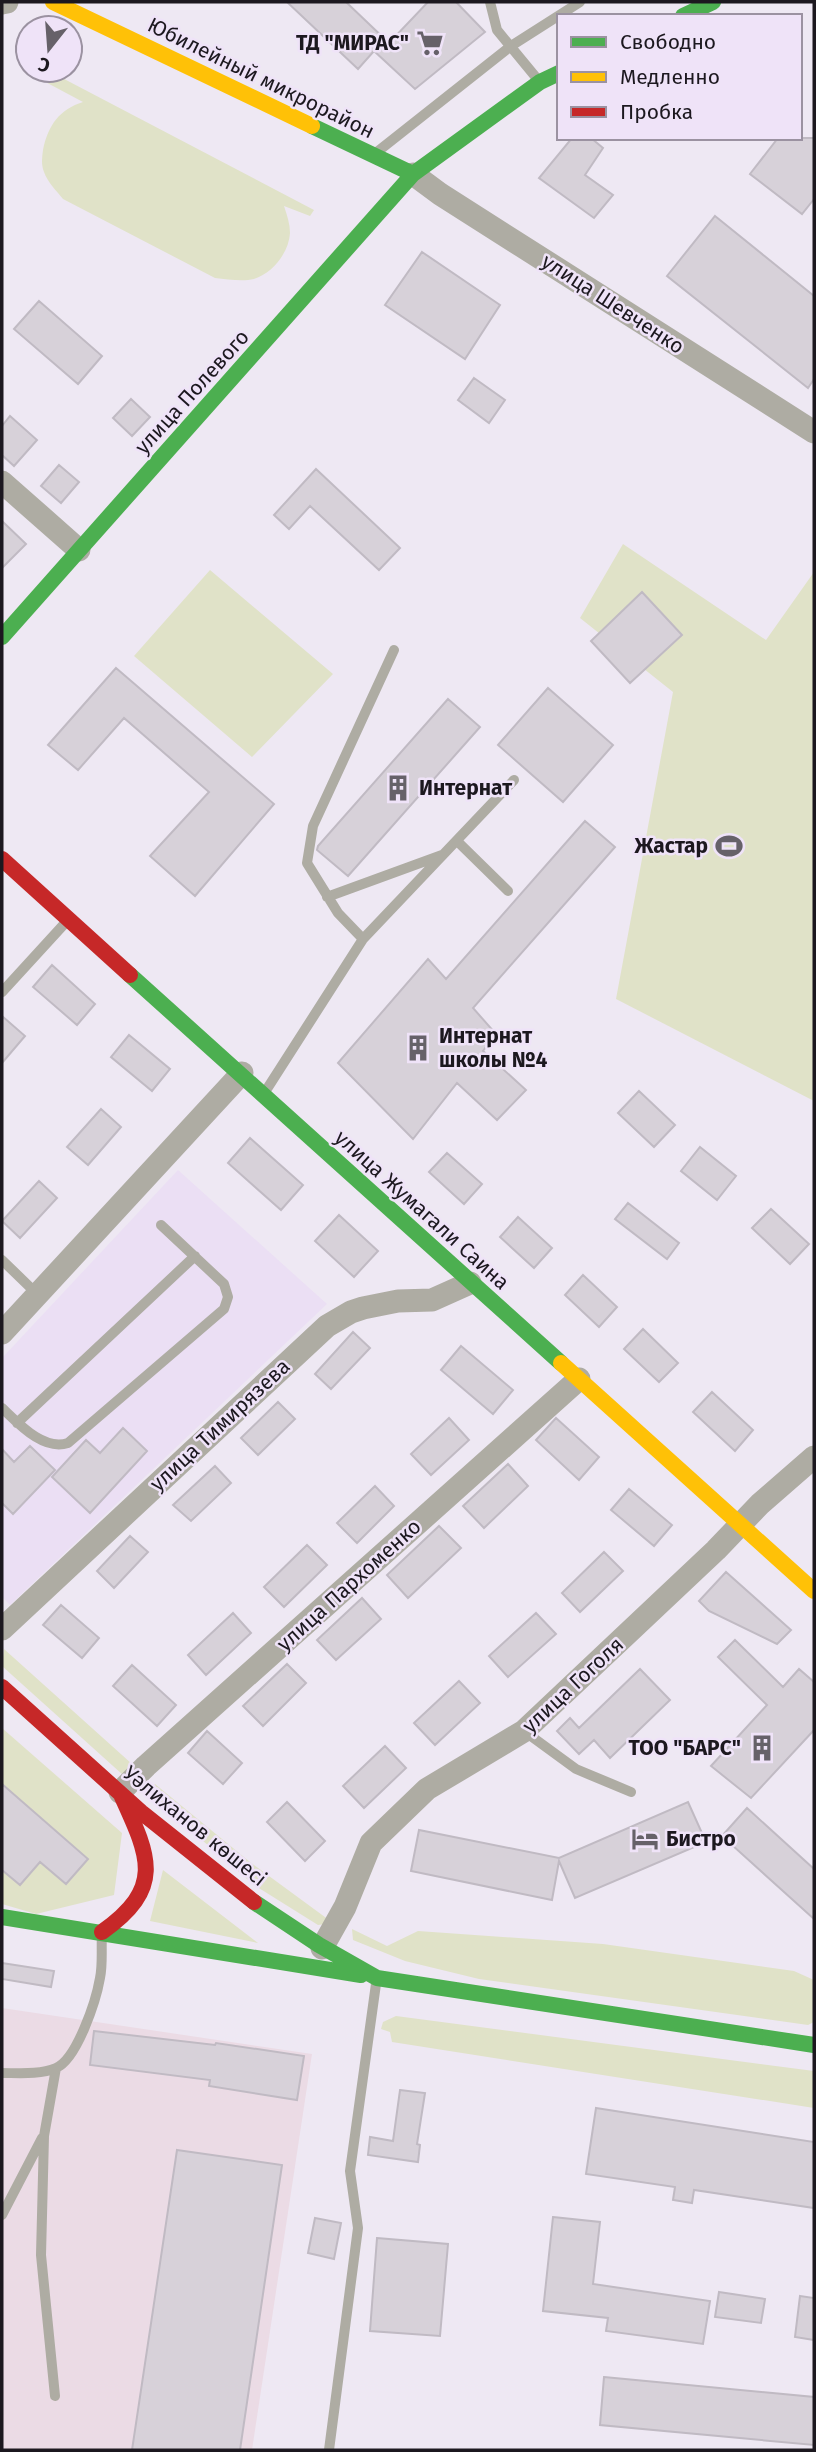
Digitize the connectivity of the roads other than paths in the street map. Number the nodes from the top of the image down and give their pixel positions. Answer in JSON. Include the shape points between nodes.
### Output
{"nodes":[{"id":1,"x":7,"y":2,"type":"edge"},
{"id":2,"x":53,"y":2,"type":"edge"},
{"id":3,"x":490,"y":2,"type":"edge"},
{"id":4,"x":580,"y":2,"type":"edge"},
{"id":5,"x":713,"y":2,"type":"edge"},
{"id":6,"x":2,"y":4,"type":"edge"},
{"id":7,"x":561,"y":14,"type":"edge"},
{"id":8,"x":685,"y":14,"type":"edge"},
{"id":9,"x":557,"y":17,"type":"edge"},
{"id":10,"x":510,"y":47,"type":"junction"},
{"id":11,"x":557,"y":74,"type":"edge"},
{"id":12,"x":540,"y":82,"type":"junction"},
{"id":13,"x":373,"y":155,"type":"junction"},
{"id":14,"x":413,"y":174,"type":"junction"},
{"id":15,"x":814,"y":432,"type":"edge"},
{"id":16,"x":2,"y":482,"type":"edge"},
{"id":17,"x":79,"y":550,"type":"junction"},
{"id":18,"x":2,"y":637,"type":"edge"},
{"id":19,"x":394,"y":650,"type":"dead end"},
{"id":20,"x":514,"y":780,"type":"dead end"},
{"id":21,"x":457,"y":841,"type":"junction"},
{"id":22,"x":445,"y":855,"type":"junction"},
{"id":23,"x":2,"y":859,"type":"edge"},
{"id":24,"x":508,"y":891,"type":"dead end"},
{"id":25,"x":327,"y":897,"type":"junction"},
{"id":26,"x":69,"y":919,"type":"junction"},
{"id":27,"x":363,"y":939,"type":"junction"},
{"id":28,"x":2,"y":992,"type":"edge"},
{"id":29,"x":242,"y":1073,"type":"junction"},
{"id":30,"x":264,"y":1094,"type":"junction"},
{"id":31,"x":161,"y":1225,"type":"dead end"},
{"id":32,"x":195,"y":1256,"type":"junction"},
{"id":33,"x":2,"y":1260,"type":"edge"},
{"id":34,"x":470,"y":1283,"type":"junction"},
{"id":35,"x":37,"y":1294,"type":"junction"},
{"id":36,"x":2,"y":1333,"type":"edge"},
{"id":37,"x":579,"y":1379,"type":"junction"},
{"id":38,"x":2,"y":1408,"type":"edge"},
{"id":39,"x":18,"y":1423,"type":"junction"},
{"id":40,"x":814,"y":1457,"type":"edge"},
{"id":41,"x":741,"y":1525,"type":"junction"},
{"id":42,"x":814,"y":1591,"type":"edge"},
{"id":43,"x":2,"y":1628,"type":"edge"},
{"id":44,"x":2,"y":1686,"type":"edge"},
{"id":45,"x":524,"y":1731,"type":"junction"},
{"id":46,"x":120,"y":1792,"type":"junction"},
{"id":47,"x":631,"y":1792,"type":"dead end"},
{"id":48,"x":2,"y":1917,"type":"edge"},
{"id":49,"x":102,"y":1932,"type":"junction"},
{"id":50,"x":322,"y":1948,"type":"junction"},
{"id":51,"x":377,"y":1978,"type":"junction"},
{"id":52,"x":814,"y":2045,"type":"edge"},
{"id":53,"x":56,"y":2068,"type":"junction"},
{"id":54,"x":2,"y":2073,"type":"edge"},
{"id":55,"x":44,"y":2136,"type":"junction"},
{"id":56,"x":2,"y":2215,"type":"edge"},
{"id":57,"x":55,"y":2396,"type":"dead end"},
{"id":58,"x":329,"y":2450,"type":"edge"}],
"edges":[{"from":1,"to":6,"type":"street"},
{"from":2,"to":13,"type":"main road","name":"Юбилейный микрорайон"},
{"from":3,"to":10,"type":"lane","via":[[497,30]]},
{"from":4,"to":7,"type":"lane"},
{"from":5,"to":8,"type":"main road"},
{"from":9,"to":10,"type":"lane"},
{"from":10,"to":12,"type":"lane"},
{"from":10,"to":13,"type":"lane"},
{"from":11,"to":12,"type":"main road","name":"улица Полевого"},
{"from":12,"to":14,"type":"main road","name":"улица Полевого"},
{"from":13,"to":14,"type":"main road","name":"Юбилейный микрорайон"},
{"from":14,"to":15,"type":"street","name":"улица Шевченко"},
{"from":14,"to":17,"type":"main road","name":"улица Полевого"},
{"from":16,"to":17,"type":"street"},
{"from":17,"to":18,"type":"main road","name":"улица Полевого"},
{"from":19,"to":25,"type":"lane","via":[[313,826],[307,863]]},
{"from":20,"to":21,"type":"lane"},
{"from":21,"to":22,"type":"lane"},
{"from":21,"to":24,"type":"lane"},
{"from":22,"to":25,"type":"lane"},
{"from":22,"to":27,"type":"lane"},
{"from":23,"to":26,"type":"main road","name":"улица Жумагали Саина"},
{"from":25,"to":27,"type":"lane"},
{"from":26,"to":28,"type":"lane"},
{"from":26,"to":29,"type":"main road","name":"улица Жумагали Саина"},
{"from":27,"to":30,"type":"lane"},
{"from":29,"to":30,"type":"main road","name":"улица Жумагали Саина"},
{"from":29,"to":35,"type":"street"},
{"from":30,"to":34,"type":"main road","name":"улица Жумагали Саина"},
{"from":31,"to":32,"type":"lane"},
{"from":32,"to":39,"type":"lane"},
{"from":32,"to":39,"type":"lane","via":[[227,1290],[227,1303],[212,1320],[75,1440],[52,1446]]},
{"from":33,"to":35,"type":"lane"},
{"from":34,"to":37,"type":"main road","name":"улица Жумагали Саина"},
{"from":34,"to":43,"type":"street","name":"улица Тимирязева","via":[[432,1300],[363,1308],[327,1326]]},
{"from":35,"to":36,"type":"street"},
{"from":37,"to":41,"type":"main road","name":"улица Жумагали Саина"},
{"from":37,"to":46,"type":"street","name":"улица Пархоменко"},
{"from":38,"to":39,"type":"lane"},
{"from":40,"to":41,"type":"street","name":"улица Гоголя"},
{"from":41,"to":42,"type":"main road","name":"улица Жумагали Саина"},
{"from":41,"to":45,"type":"street","name":"улица Гоголя"},
{"from":44,"to":46,"type":"main road","name":"Уәлиханов көшесі"},
{"from":45,"to":47,"type":"lane","via":[[576,1769]]},
{"from":45,"to":50,"type":"street","name":"улица Гоголя","via":[[428,1790],[371,1843],[345,1907]]},
{"from":46,"to":49,"type":"main road","via":[[144,1846],[146,1878],[131,1911]]},
{"from":46,"to":50,"type":"main road","name":"Уәлиханов көшесі","via":[[229,1885]]},
{"from":48,"to":49,"type":"main road","name":"Уәлиханов көшесі"},
{"from":49,"to":51,"type":"main road","name":"Уәлиханов көшесі"},
{"from":49,"to":53,"type":"lane","via":[[101,1977],[70,2057]]},
{"from":50,"to":51,"type":"main road","name":"Уәлиханов көшесі"},
{"from":51,"to":52,"type":"main road","name":"Уәлиханов көшесі"},
{"from":51,"to":58,"type":"lane","via":[[350,2171],[358,2228]]},
{"from":53,"to":54,"type":"lane"},
{"from":53,"to":55,"type":"lane"},
{"from":55,"to":56,"type":"lane"},
{"from":55,"to":57,"type":"lane","via":[[41,2255]]}]}
